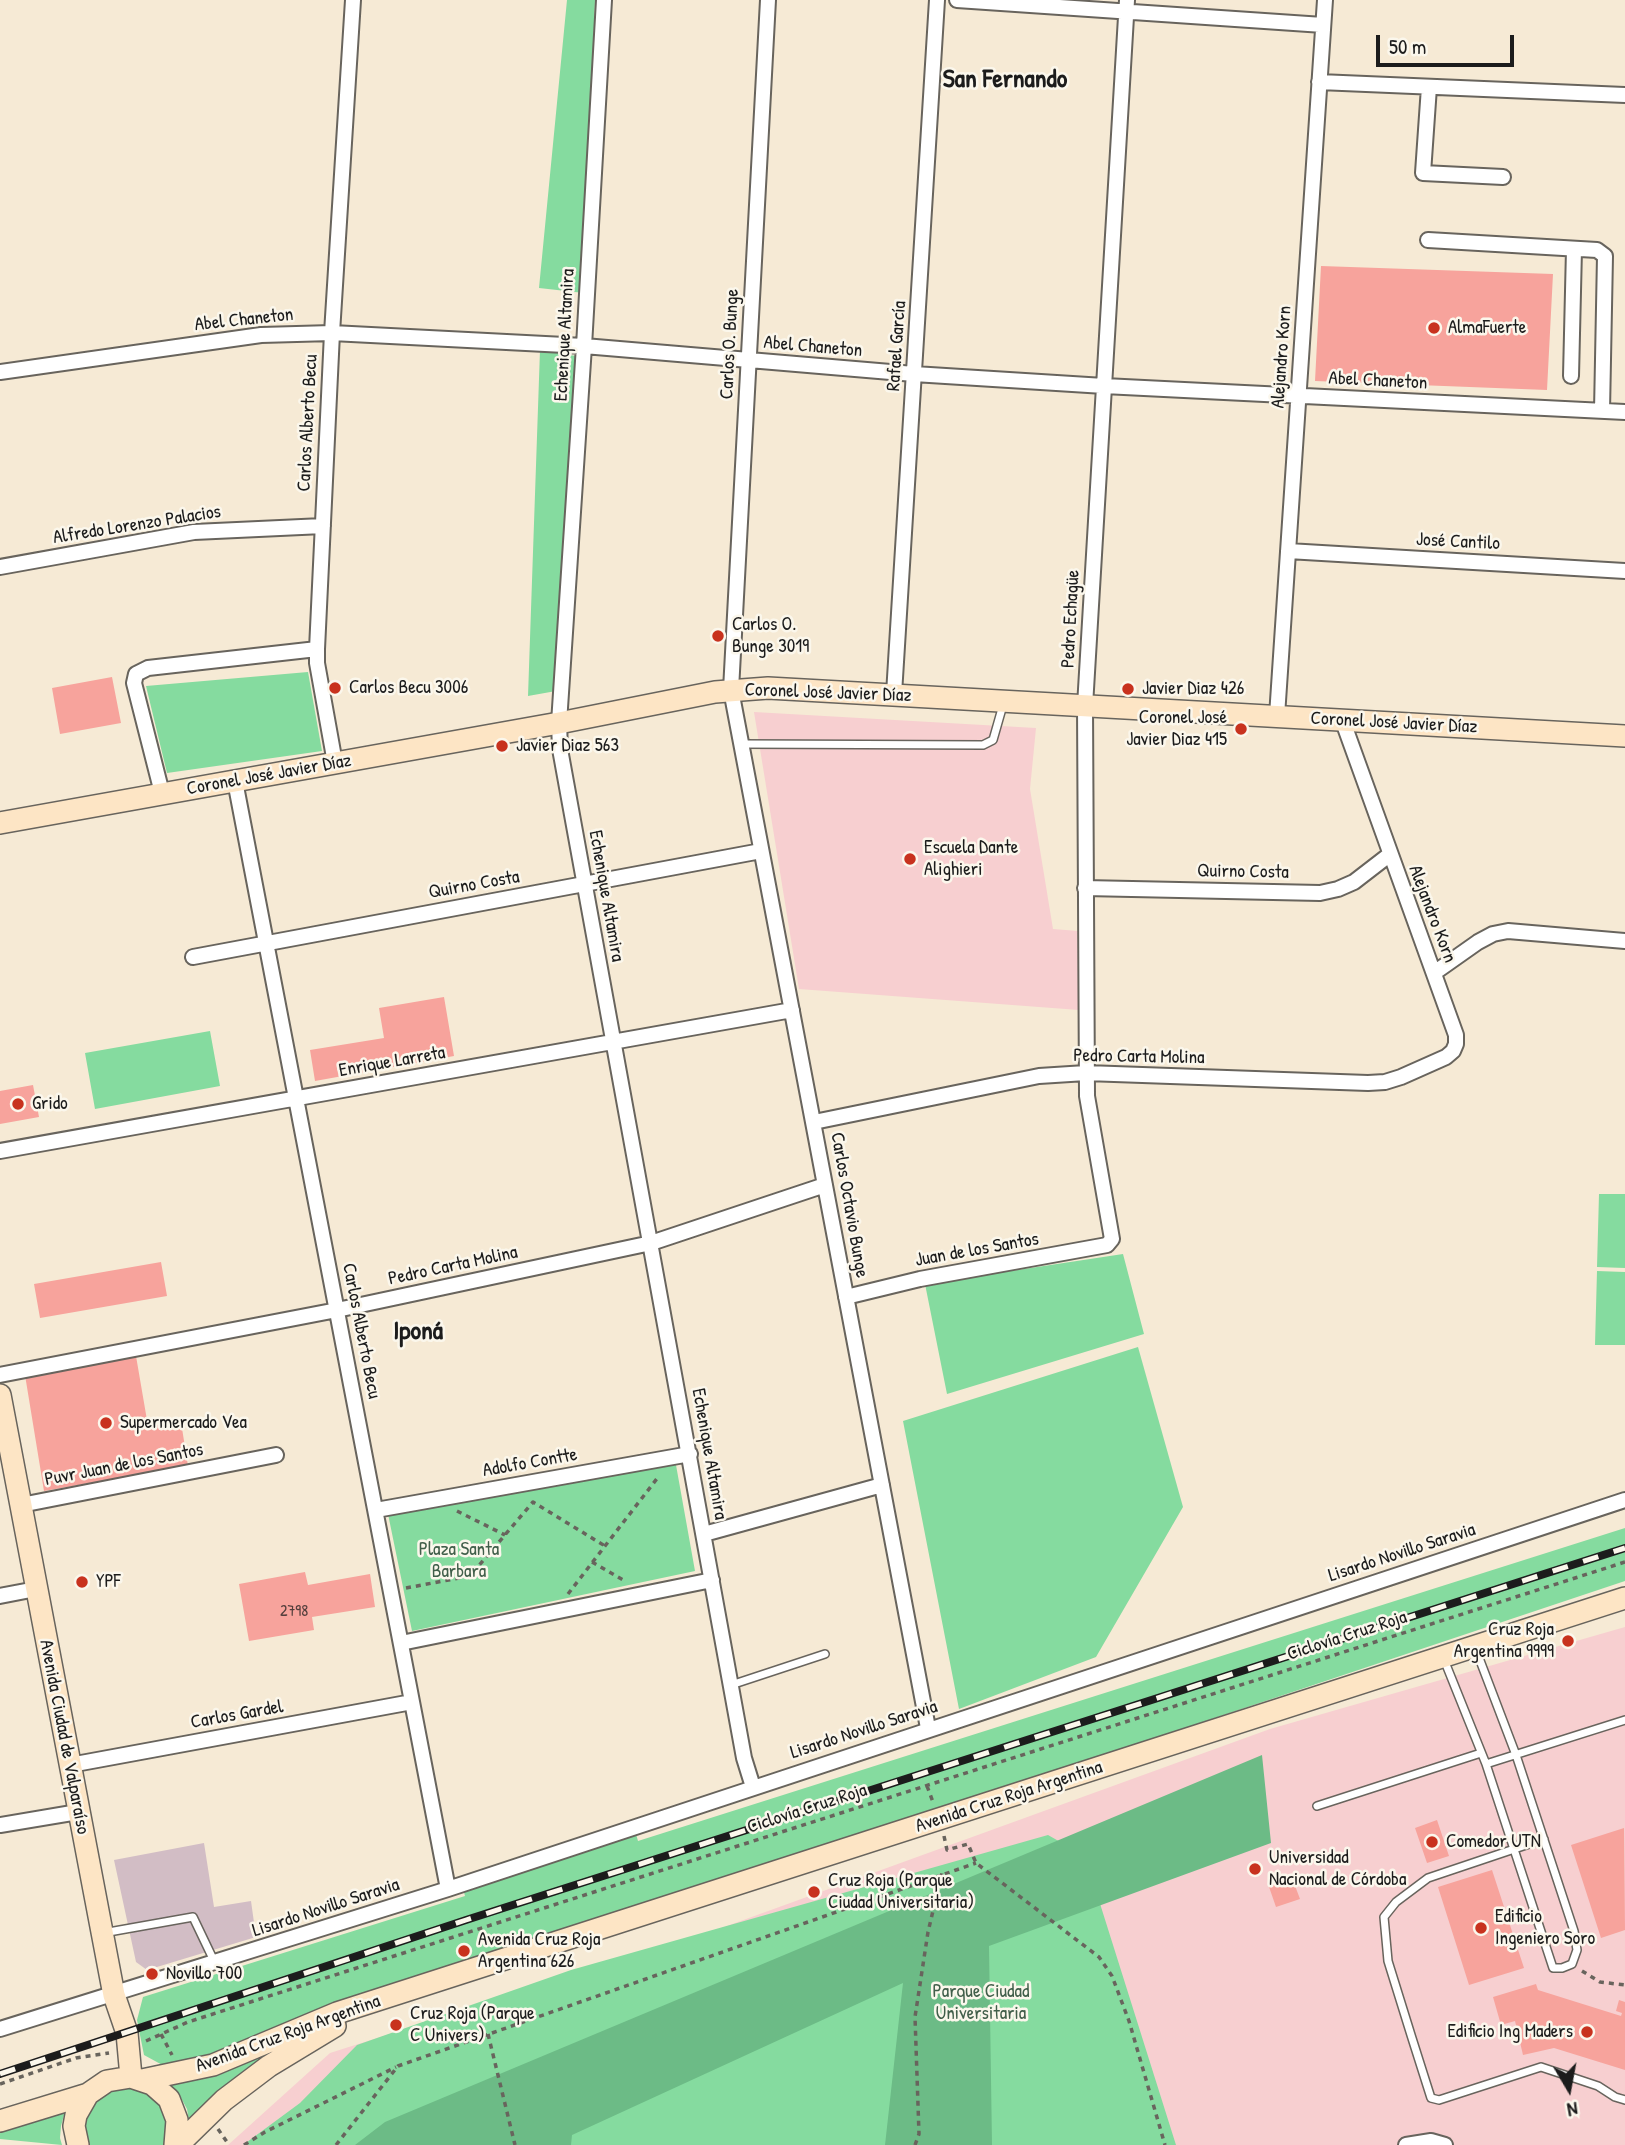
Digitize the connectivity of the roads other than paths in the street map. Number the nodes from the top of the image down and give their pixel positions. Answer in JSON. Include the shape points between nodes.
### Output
{"nodes":[{"id":1,"x":353,"y":0,"type":"edge"},
{"id":2,"x":604,"y":0,"type":"edge"},
{"id":3,"x":768,"y":0,"type":"edge"},
{"id":4,"x":937,"y":0,"type":"edge"},
{"id":5,"x":957,"y":0,"type":"edge"},
{"id":6,"x":1325,"y":0,"type":"edge"},
{"id":7,"x":1127,"y":5,"type":"edge"},
{"id":8,"x":1323,"y":26,"type":"junction"},
{"id":9,"x":1319,"y":82,"type":"junction"},
{"id":10,"x":1429,"y":87,"type":"junction"},
{"id":11,"x":1625,"y":95,"type":"edge"},
{"id":12,"x":1503,"y":177,"type":"dead end"},
{"id":13,"x":1428,"y":240,"type":"dead end"},
{"id":14,"x":1574,"y":249,"type":"junction"},
{"id":15,"x":332,"y":333,"type":"junction"},
{"id":16,"x":584,"y":346,"type":"junction"},
{"id":17,"x":748,"y":361,"type":"junction"},
{"id":18,"x":0,"y":372,"type":"edge"},
{"id":19,"x":914,"y":374,"type":"junction"},
{"id":20,"x":1572,"y":376,"type":"dead end"},
{"id":21,"x":1104,"y":386,"type":"junction"},
{"id":22,"x":1298,"y":396,"type":"junction"},
{"id":23,"x":1602,"y":411,"type":"junction"},
{"id":24,"x":1625,"y":412,"type":"edge"},
{"id":25,"x":323,"y":526,"type":"junction"},
{"id":26,"x":1288,"y":551,"type":"junction"},
{"id":27,"x":0,"y":567,"type":"edge"},
{"id":28,"x":1625,"y":571,"type":"edge"},
{"id":29,"x":317,"y":649,"type":"junction"},
{"id":30,"x":731,"y":690,"type":"junction"},
{"id":31,"x":894,"y":694,"type":"junction"},
{"id":32,"x":1004,"y":701,"type":"junction"},
{"id":33,"x":1085,"y":706,"type":"junction"},
{"id":34,"x":1277,"y":716,"type":"junction"},
{"id":35,"x":1342,"y":719,"type":"junction"},
{"id":36,"x":559,"y":723,"type":"junction"},
{"id":37,"x":1625,"y":736,"type":"edge"},
{"id":38,"x":741,"y":744,"type":"junction"},
{"id":39,"x":335,"y":763,"type":"junction"},
{"id":40,"x":235,"y":781,"type":"junction"},
{"id":41,"x":162,"y":793,"type":"junction"},
{"id":42,"x":0,"y":823,"type":"edge"},
{"id":43,"x":761,"y":851,"type":"junction"},
{"id":44,"x":1389,"y":855,"type":"junction"},
{"id":45,"x":585,"y":884,"type":"junction"},
{"id":46,"x":1086,"y":888,"type":"junction"},
{"id":47,"x":1625,"y":941,"type":"edge"},
{"id":48,"x":266,"y":943,"type":"junction"},
{"id":49,"x":193,"y":957,"type":"dead end"},
{"id":50,"x":1434,"y":973,"type":"junction"},
{"id":51,"x":792,"y":1010,"type":"junction"},
{"id":52,"x":613,"y":1042,"type":"junction"},
{"id":53,"x":1456,"y":1044,"type":"joint"},
{"id":54,"x":1086,"y":1073,"type":"junction"},
{"id":55,"x":296,"y":1098,"type":"junction"},
{"id":56,"x":814,"y":1122,"type":"junction"},
{"id":57,"x":0,"y":1151,"type":"edge"},
{"id":58,"x":825,"y":1185,"type":"junction"},
{"id":59,"x":1112,"y":1239,"type":"joint"},
{"id":60,"x":651,"y":1243,"type":"junction"},
{"id":61,"x":846,"y":1297,"type":"junction"},
{"id":62,"x":337,"y":1310,"type":"junction"},
{"id":63,"x":0,"y":1375,"type":"edge"},
{"id":64,"x":0,"y":1395,"type":"edge"},
{"id":65,"x":690,"y":1454,"type":"junction"},
{"id":66,"x":276,"y":1455,"type":"dead end"},
{"id":67,"x":882,"y":1485,"type":"junction"},
{"id":68,"x":1625,"y":1500,"type":"edge"},
{"id":69,"x":21,"y":1505,"type":"junction"},
{"id":70,"x":376,"y":1510,"type":"junction"},
{"id":71,"x":704,"y":1534,"type":"junction"},
{"id":72,"x":712,"y":1580,"type":"junction"},
{"id":73,"x":36,"y":1589,"type":"junction"},
{"id":74,"x":0,"y":1596,"type":"edge"},
{"id":75,"x":1625,"y":1598,"type":"edge"},
{"id":76,"x":401,"y":1643,"type":"junction"},
{"id":77,"x":1475,"y":1646,"type":"junction"},
{"id":78,"x":825,"y":1654,"type":"dead end"},
{"id":79,"x":1443,"y":1657,"type":"junction"},
{"id":80,"x":731,"y":1685,"type":"junction"},
{"id":81,"x":412,"y":1702,"type":"junction"},
{"id":82,"x":1625,"y":1720,"type":"edge"},
{"id":83,"x":928,"y":1728,"type":"junction"},
{"id":84,"x":1481,"y":1753,"type":"junction"},
{"id":85,"x":1516,"y":1755,"type":"junction"},
{"id":86,"x":1486,"y":1764,"type":"junction"},
{"id":87,"x":69,"y":1765,"type":"junction"},
{"id":88,"x":753,"y":1787,"type":"junction"},
{"id":89,"x":1317,"y":1805,"type":"dead end"},
{"id":90,"x":78,"y":1812,"type":"junction"},
{"id":91,"x":0,"y":1825,"type":"edge"},
{"id":92,"x":1544,"y":1839,"type":"junction"},
{"id":93,"x":1514,"y":1849,"type":"junction"},
{"id":94,"x":448,"y":1889,"type":"junction"},
{"id":95,"x":102,"y":1933,"type":"junction"},
{"id":96,"x":215,"y":1963,"type":"junction"},
{"id":97,"x":114,"y":1995,"type":"junction"},
{"id":98,"x":393,"y":1996,"type":"junction"},
{"id":99,"x":0,"y":2029,"type":"edge"},
{"id":100,"x":136,"y":2079,"type":"junction"},
{"id":101,"x":88,"y":2094,"type":"junction"},
{"id":102,"x":1625,"y":2100,"type":"edge"},
{"id":103,"x":0,"y":2122,"type":"edge"},
{"id":104,"x":78,"y":2145,"type":"edge"},
{"id":105,"x":176,"y":2145,"type":"edge"},
{"id":106,"x":1406,"y":2145,"type":"edge"},
{"id":107,"x":1445,"y":2145,"type":"edge"}],
"edges":[{"from":1,"to":15,"type":"street","name":"Carlos Alberto Becu"},
{"from":2,"to":16,"type":"street","name":"Echenique Altamira"},
{"from":3,"to":17,"type":"street","name":"Carlos O. Bunge"},
{"from":4,"to":19,"type":"street","name":"Rafael García"},
{"from":5,"to":7,"type":"street"},
{"from":6,"to":8,"type":"street","name":"Alejandro Korn"},
{"from":7,"to":8,"type":"street"},
{"from":7,"to":21,"type":"street","name":"Pedro Echagüe"},
{"from":8,"to":9,"type":"street","name":"Alejandro Korn"},
{"from":9,"to":10,"type":"street"},
{"from":9,"to":22,"type":"street","name":"Alejandro Korn"},
{"from":10,"to":11,"type":"street"},
{"from":10,"to":12,"type":"street","via":[[1423,173]]},
{"from":13,"to":14,"type":"street"},
{"from":14,"to":20,"type":"street"},
{"from":14,"to":23,"type":"street","via":[[1597,250],[1605,256]]},
{"from":15,"to":16,"type":"street","name":"Abel Chaneton"},
{"from":15,"to":18,"type":"street","name":"Abel Chaneton","via":[[261,335]]},
{"from":15,"to":25,"type":"street","name":"Carlos Alberto Becu"},
{"from":16,"to":17,"type":"street","name":"Abel Chaneton"},
{"from":16,"to":36,"type":"street","name":"Echenique Altamira"},
{"from":17,"to":19,"type":"street","name":"Abel Chaneton"},
{"from":17,"to":30,"type":"street","name":"Carlos O. Bunge"},
{"from":19,"to":21,"type":"street","name":"Abel Chaneton"},
{"from":19,"to":31,"type":"street","name":"Rafael García"},
{"from":21,"to":22,"type":"street","name":"Abel Chaneton"},
{"from":21,"to":33,"type":"street","name":"Pedro Echagüe"},
{"from":22,"to":23,"type":"street","name":"Abel Chaneton"},
{"from":22,"to":26,"type":"street","name":"Alejandro Korn"},
{"from":23,"to":24,"type":"street","name":"Abel Chaneton"},
{"from":25,"to":27,"type":"street","name":"Alfredo Lorenzo Palacios","via":[[194,532]]},
{"from":25,"to":29,"type":"street","name":"Carlos Alberto Becu"},
{"from":26,"to":28,"type":"street","name":"José Cantilo"},
{"from":26,"to":34,"type":"street","name":"Alejandro Korn"},
{"from":29,"to":39,"type":"street","name":"Carlos Alberto Becu"},
{"from":29,"to":41,"type":"street","via":[[148,668],[136,674],[134,683]]},
{"from":30,"to":31,"type":"main road","name":"Coronel José Javier Díaz"},
{"from":30,"to":36,"type":"main road","name":"Coronel José Javier Díaz"},
{"from":30,"to":38,"type":"street","name":"Carlos Octavio Bunge"},
{"from":31,"to":32,"type":"main road","name":"Coronel José Javier Díaz"},
{"from":32,"to":33,"type":"main road","name":"Coronel José Javier Díaz"},
{"from":32,"to":38,"type":"lane","via":[[993,740],[983,745]]},
{"from":33,"to":34,"type":"main road","name":"Coronel José Javier Díaz"},
{"from":33,"to":46,"type":"street","name":"Pedro Echagüe"},
{"from":34,"to":35,"type":"main road","name":"Coronel José Javier Díaz"},
{"from":35,"to":37,"type":"main road","name":"Coronel José Javier Díaz"},
{"from":35,"to":44,"type":"street","name":"Alejandro Korn"},
{"from":36,"to":39,"type":"main road","name":"Coronel José Javier Díaz"},
{"from":36,"to":45,"type":"street","name":"Echenique Altamira"},
{"from":38,"to":43,"type":"street","name":"Carlos Octavio Bunge"},
{"from":39,"to":40,"type":"main road","name":"Coronel José Javier Díaz"},
{"from":40,"to":41,"type":"main road","name":"Coronel José Javier Díaz"},
{"from":40,"to":48,"type":"street","name":"Carlos Alberto Becu"},
{"from":41,"to":42,"type":"main road","name":"Coronel José Javier Díaz"},
{"from":43,"to":45,"type":"street","name":"Quirno Costa"},
{"from":43,"to":51,"type":"street","name":"Carlos Octavio Bunge"},
{"from":44,"to":46,"type":"street","name":"Quirno Costa","via":[[1354,882],[1320,893]]},
{"from":44,"to":50,"type":"street","name":"Alejandro Korn"},
{"from":45,"to":48,"type":"street","name":"Quirno Costa"},
{"from":45,"to":52,"type":"street","name":"Echenique Altamira"},
{"from":46,"to":54,"type":"street","name":"Pedro Echagüe"},
{"from":47,"to":50,"type":"street","via":[[1508,931],[1478,942]]},
{"from":48,"to":49,"type":"street","name":"Quirno Costa"},
{"from":48,"to":55,"type":"street","name":"Carlos Alberto Becu"},
{"from":50,"to":53,"type":"street","name":"Alejandro Korn"},
{"from":51,"to":52,"type":"street","name":"Enrique Larreta"},
{"from":51,"to":56,"type":"street","name":"Carlos Octavio Bunge"},
{"from":52,"to":55,"type":"street","name":"Enrique Larreta"},
{"from":52,"to":60,"type":"street","name":"Echenique Altamira"},
{"from":53,"to":54,"type":"street","name":"Pedro Carta Molina","via":[[1446,1057],[1385,1082]]},
{"from":54,"to":56,"type":"street","name":"Pedro Carta Molina","via":[[1016,1079]]},
{"from":54,"to":59,"type":"street","name":"Pedro Echagüe"},
{"from":55,"to":57,"type":"street","name":"Enrique Larreta"},
{"from":55,"to":62,"type":"street","name":"Carlos Alberto Becu"},
{"from":56,"to":58,"type":"street","name":"Carlos Octavio Bunge"},
{"from":58,"to":60,"type":"street","name":"Pedro Carta Molina"},
{"from":58,"to":61,"type":"street","name":"Carlos Octavio Bunge"},
{"from":59,"to":61,"type":"street","name":"Juan de los Santos","via":[[1107,1245]]},
{"from":60,"to":62,"type":"street","name":"Pedro Carta Molina"},
{"from":60,"to":65,"type":"street","name":"Echenique Altamira"},
{"from":61,"to":67,"type":"street","name":"Carlos Octavio Bunge"},
{"from":62,"to":63,"type":"street","name":"Pedro Carta Molina"},
{"from":62,"to":70,"type":"street","name":"Carlos Alberto Becu"},
{"from":64,"to":69,"type":"main road","name":"Avenida Ciudad de Valparaíso"},
{"from":65,"to":70,"type":"street","name":"Adolfo Contte"},
{"from":65,"to":71,"type":"street","name":"Echenique Altamira"},
{"from":66,"to":69,"type":"street","name":"Puvr Juan de los Santos"},
{"from":67,"to":71,"type":"street"},
{"from":67,"to":83,"type":"street","name":"Carlos Octavio Bunge"},
{"from":68,"to":83,"type":"street","name":"Lisardo Novillo Saravia"},
{"from":69,"to":73,"type":"main road","name":"Avenida Ciudad de Valparaíso"},
{"from":70,"to":76,"type":"street","name":"Carlos Alberto Becu"},
{"from":71,"to":72,"type":"street","name":"Echenique Altamira"},
{"from":72,"to":76,"type":"street"},
{"from":72,"to":80,"type":"street","name":"Echenique Altamira"},
{"from":73,"to":74,"type":"street"},
{"from":73,"to":87,"type":"main road","name":"Avenida Ciudad de Valparaíso"},
{"from":75,"to":77,"type":"main road","name":"Avenida Cruz Roja Argentina"},
{"from":76,"to":81,"type":"street","name":"Carlos Alberto Becu"},
{"from":77,"to":79,"type":"main road","name":"Avenida Cruz Roja Argentina"},
{"from":77,"to":85,"type":"lane"},
{"from":78,"to":80,"type":"lane"},
{"from":79,"to":84,"type":"lane"},
{"from":79,"to":98,"type":"main road","name":"Avenida Cruz Roja Argentina"},
{"from":80,"to":88,"type":"street","name":"Echenique Altamira"},
{"from":81,"to":87,"type":"street","name":"Carlos Gardel"},
{"from":81,"to":94,"type":"street","name":"Carlos Alberto Becu"},
{"from":82,"to":85,"type":"lane"},
{"from":83,"to":88,"type":"street","name":"Lisardo Novillo Saravia"},
{"from":84,"to":86,"type":"lane"},
{"from":84,"to":89,"type":"lane"},
{"from":85,"to":86,"type":"lane"},
{"from":85,"to":92,"type":"lane"},
{"from":86,"to":93,"type":"lane"},
{"from":87,"to":90,"type":"main road","name":"Avenida Ciudad de Valparaíso"},
{"from":88,"to":94,"type":"street","name":"Lisardo Novillo Saravia"},
{"from":90,"to":91,"type":"street"},
{"from":90,"to":95,"type":"main road","name":"Avenida Ciudad de Valparaíso"},
{"from":92,"to":93,"type":"lane"},
{"from":92,"to":93,"type":"lane","via":[[1577,1950],[1572,1964],[1562,1968],[1553,1968]]},
{"from":93,"to":102,"type":"lane","via":[[1428,1878],[1384,1917],[1388,1961],[1432,2098],[1439,2100],[1541,2067]]},
{"from":94,"to":96,"type":"street","name":"Lisardo Novillo Saravia"},
{"from":95,"to":96,"type":"lane","via":[[193,1917]]},
{"from":95,"to":97,"type":"main road","name":"Avenida Ciudad de Valparaíso"},
{"from":96,"to":97,"type":"street","name":"Lisardo Novillo Saravia"},
{"from":97,"to":99,"type":"street","name":"Lisardo Novillo Saravia"},
{"from":97,"to":100,"type":"main road","name":"Avenida Ciudad de Valparaíso"},
{"from":98,"to":100,"type":"main road","name":"Avenida Cruz Roja Argentina","via":[[337,2013],[213,2064]]},
{"from":98,"to":105,"type":"main road","name":"Avenida Cruz Roja Argentina","via":[[269,2066],[224,2099]]},
{"from":100,"to":101,"type":"main road","name":"Avenida Cruz Roja Argentina","via":[[107,2081]]},
{"from":100,"to":105,"type":"main road","via":[[162,2091],[174,2109]]},
{"from":101,"to":103,"type":"main road"},
{"from":101,"to":104,"type":"main road","via":[[76,2115]]},
{"from":106,"to":107,"type":"street","via":[[1431,2141]]}]}
